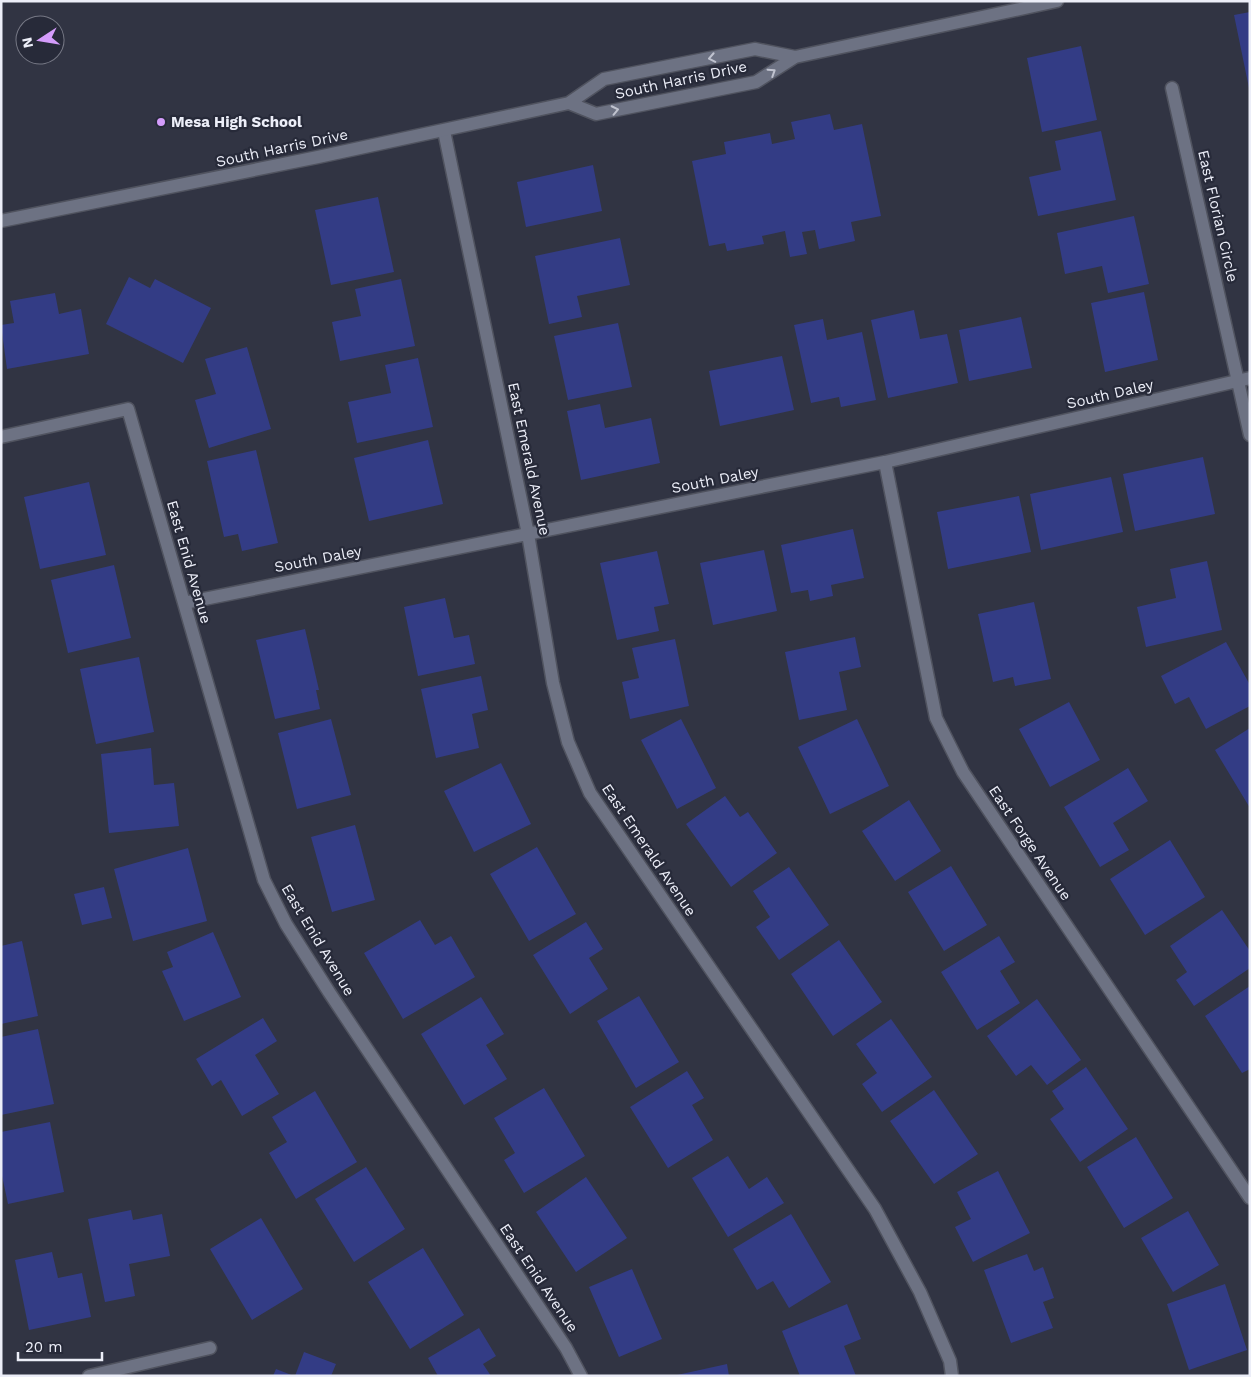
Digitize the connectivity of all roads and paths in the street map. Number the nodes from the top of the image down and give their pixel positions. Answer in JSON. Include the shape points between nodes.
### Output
{"nodes":[{"id":1,"x":1056,"y":1,"type":"edge"},
{"id":2,"x":795,"y":57,"type":"junction"},
{"id":3,"x":1172,"y":88,"type":"dead end"},
{"id":4,"x":569,"y":103,"type":"junction"},
{"id":5,"x":444,"y":130,"type":"junction"},
{"id":6,"x":1,"y":221,"type":"edge"},
{"id":7,"x":1244,"y":379,"type":"edge"},
{"id":8,"x":1250,"y":435,"type":"edge"},
{"id":9,"x":1,"y":437,"type":"edge"},
{"id":10,"x":884,"y":462,"type":"junction"},
{"id":11,"x":528,"y":534,"type":"junction"},
{"id":12,"x":184,"y":603,"type":"junction"},
{"id":13,"x":1250,"y":1198,"type":"edge"},
{"id":14,"x":210,"y":1348,"type":"dead end"},
{"id":15,"x":89,"y":1376,"type":"edge"},
{"id":16,"x":581,"y":1376,"type":"edge"},
{"id":17,"x":952,"y":1376,"type":"edge"}],
"edges":[{"from":1,"to":2,"type":"street","name":"South Harris Drive"},
{"from":2,"to":4,"type":"street","name":"South Harris Drive","one_way":true,"via":[[755,49],[604,80]]},
{"from":4,"to":2,"type":"street","name":"South Harris Drive","one_way":true,"via":[[596,114],[756,82]]},
{"from":3,"to":7,"type":"street","name":"East Florian Circle"},
{"from":4,"to":5,"type":"street","name":"South Harris Drive"},
{"from":5,"to":6,"type":"street","name":"South Harris Drive"},
{"from":5,"to":11,"type":"street","name":"East Emerald Avenue"},
{"from":7,"to":8,"type":"street","name":"East Florian Circle"},
{"from":7,"to":10,"type":"street","name":"South Daley"},
{"from":9,"to":12,"type":"street","name":"East Enid Avenue","via":[[128,409]]},
{"from":10,"to":11,"type":"street","name":"South Daley"},
{"from":10,"to":13,"type":"street","name":"East Forge Avenue","via":[[936,718],[963,772]]},
{"from":11,"to":12,"type":"street","name":"South Daley"},
{"from":11,"to":17,"type":"street","name":"East Emerald Avenue","via":[[553,683],[568,742],[590,793],[874,1209],[920,1292],[950,1360]]},
{"from":12,"to":16,"type":"street","name":"East Enid Avenue","via":[[264,880],[286,924],[566,1348]]},
{"from":14,"to":15,"type":"street"}]}
